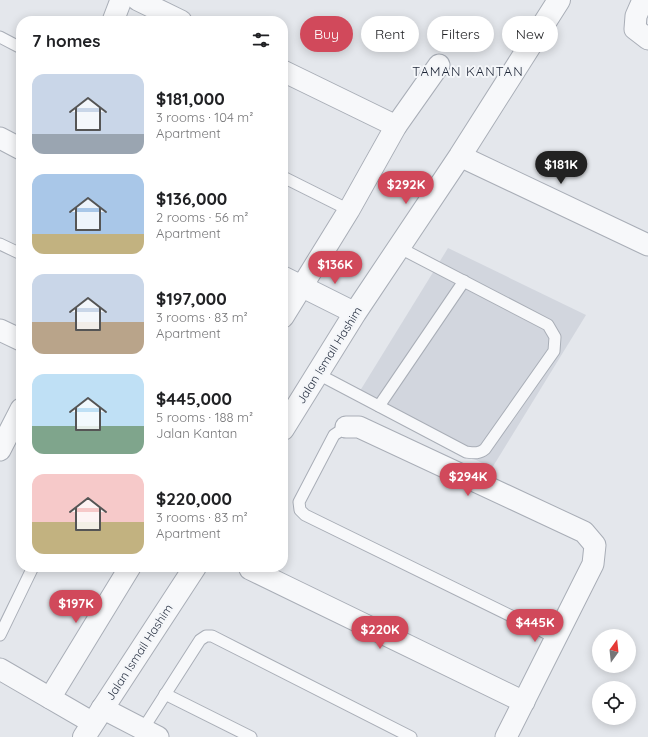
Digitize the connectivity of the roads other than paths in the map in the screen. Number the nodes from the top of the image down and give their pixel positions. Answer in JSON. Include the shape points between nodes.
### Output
{"nodes":[{"id":1,"x":122,"y":0,"type":"edge"},
{"id":2,"x":138,"y":0,"type":"edge"},
{"id":3,"x":559,"y":0,"type":"edge"},
{"id":4,"x":643,"y":0,"type":"edge"},
{"id":5,"x":114,"y":16,"type":"edge"},
{"id":6,"x":171,"y":16,"type":"edge"},
{"id":7,"x":0,"y":38,"type":"edge"},
{"id":8,"x":648,"y":39,"type":"edge"},
{"id":9,"x":16,"y":46,"type":"edge"},
{"id":10,"x":439,"y":65,"type":"dead end"},
{"id":11,"x":288,"y":73,"type":"edge"},
{"id":12,"x":396,"y":126,"type":"junction"},
{"id":13,"x":0,"y":138,"type":"edge"},
{"id":14,"x":16,"y":146,"type":"edge"},
{"id":15,"x":460,"y":156,"type":"junction"},
{"id":16,"x":288,"y":180,"type":"edge"},
{"id":17,"x":349,"y":210,"type":"junction"},
{"id":18,"x":0,"y":244,"type":"edge"},
{"id":19,"x":648,"y":244,"type":"edge"},
{"id":20,"x":398,"y":247,"type":"junction"},
{"id":21,"x":16,"y":252,"type":"edge"},
{"id":22,"x":288,"y":279,"type":"edge"},
{"id":23,"x":464,"y":281,"type":"junction"},
{"id":24,"x":302,"y":286,"type":"junction"},
{"id":25,"x":288,"y":309,"type":"edge"},
{"id":26,"x":355,"y":313,"type":"junction"},
{"id":27,"x":0,"y":330,"type":"edge"},
{"id":28,"x":16,"y":338,"type":"edge"},
{"id":29,"x":316,"y":373,"type":"junction"},
{"id":30,"x":379,"y":406,"type":"junction"},
{"id":31,"x":16,"y":419,"type":"edge"},
{"id":32,"x":288,"y":421,"type":"edge"},
{"id":33,"x":346,"y":427,"type":"joint"},
{"id":34,"x":0,"y":450,"type":"edge"},
{"id":35,"x":31,"y":572,"type":"edge"},
{"id":36,"x":127,"y":572,"type":"edge"},
{"id":37,"x":192,"y":572,"type":"edge"},
{"id":38,"x":256,"y":572,"type":"edge"},
{"id":39,"x":0,"y":635,"type":"edge"},
{"id":40,"x":556,"y":638,"type":"junction"},
{"id":41,"x":0,"y":669,"type":"edge"},
{"id":42,"x":165,"y":694,"type":"junction"},
{"id":43,"x":50,"y":698,"type":"junction"},
{"id":44,"x":524,"y":702,"type":"junction"},
{"id":45,"x":93,"y":722,"type":"edge"},
{"id":46,"x":150,"y":734,"type":"edge"},
{"id":47,"x":251,"y":737,"type":"edge"},
{"id":48,"x":411,"y":737,"type":"edge"},
{"id":49,"x":506,"y":737,"type":"edge"}],
"edges":[{"from":1,"to":5,"type":"street"},
{"from":2,"to":6,"type":"street"},
{"from":3,"to":15,"type":"street","name":"Jalan Ismail Hashim"},
{"from":4,"to":8,"type":"street","via":[[636,16],[635,29]]},
{"from":7,"to":9,"type":"lane"},
{"from":10,"to":12,"type":"street"},
{"from":11,"to":12,"type":"street"},
{"from":12,"to":17,"type":"street"},
{"from":13,"to":14,"type":"street"},
{"from":15,"to":19,"type":"street"},
{"from":15,"to":20,"type":"street","name":"Jalan Ismail Hashim"},
{"from":16,"to":17,"type":"lane"},
{"from":17,"to":24,"type":"street"},
{"from":18,"to":21,"type":"lane"},
{"from":20,"to":23,"type":"lane"},
{"from":20,"to":26,"type":"street","name":"Jalan Ismail Hashim"},
{"from":22,"to":24,"type":"street"},
{"from":23,"to":30,"type":"lane"},
{"from":23,"to":30,"type":"lane","via":[[548,325],[555,337],[554,351],[480,453],[466,452]]},
{"from":24,"to":25,"type":"street"},
{"from":24,"to":26,"type":"street"},
{"from":26,"to":29,"type":"street","name":"Jalan Ismail Hashim"},
{"from":27,"to":28,"type":"street"},
{"from":29,"to":30,"type":"lane"},
{"from":29,"to":32,"type":"street","name":"Jalan Ismail Hashim"},
{"from":31,"to":34,"type":"street"},
{"from":33,"to":40,"type":"street","via":[[359,427],[584,532],[595,545],[594,564]]},
{"from":33,"to":40,"type":"lane","via":[[334,435],[299,502],[300,510],[305,516]]},
{"from":35,"to":39,"type":"lane"},
{"from":36,"to":43,"type":"street"},
{"from":37,"to":45,"type":"street","name":"Jalan Ismail Hashim"},
{"from":38,"to":44,"type":"street"},
{"from":40,"to":44,"type":"street"},
{"from":41,"to":43,"type":"street"},
{"from":42,"to":46,"type":"lane"},
{"from":42,"to":47,"type":"lane"},
{"from":42,"to":48,"type":"lane","via":[[200,640],[212,636]]},
{"from":43,"to":45,"type":"street"},
{"from":44,"to":49,"type":"street"},
{"from":45,"to":46,"type":"street"}]}
